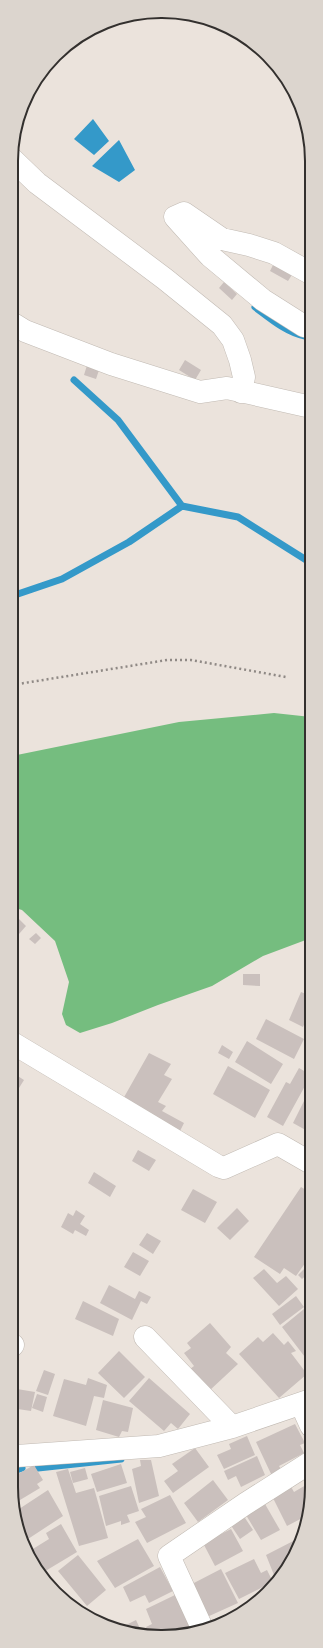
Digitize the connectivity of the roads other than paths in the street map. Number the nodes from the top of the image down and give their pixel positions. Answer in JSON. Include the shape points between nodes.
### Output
{"nodes":[{"id":1,"x":18,"y":165,"type":"edge"},
{"id":2,"x":305,"y":270,"type":"edge"},
{"id":3,"x":305,"y":326,"type":"edge"},
{"id":4,"x":18,"y":327,"type":"edge"},
{"id":5,"x":241,"y":392,"type":"junction"},
{"id":6,"x":305,"y":406,"type":"edge"},
{"id":7,"x":18,"y":1046,"type":"edge"},
{"id":8,"x":305,"y":1160,"type":"edge"},
{"id":9,"x":145,"y":1336,"type":"dead end"},
{"id":10,"x":305,"y":1402,"type":"edge"},
{"id":11,"x":232,"y":1427,"type":"junction"},
{"id":12,"x":18,"y":1457,"type":"edge"},
{"id":13,"x":305,"y":1466,"type":"edge"},
{"id":14,"x":201,"y":1624,"type":"edge"}],
"edges":[{"from":1,"to":5,"type":"street","via":[[37,183],[222,325],[233,340],[240,360],[244,377]]},
{"from":2,"to":3,"type":"street","via":[[274,253],[222,239],[184,213],[175,217],[210,256],[262,300]]},
{"from":4,"to":5,"type":"street","via":[[111,364],[175,385],[200,392],[227,388]]},
{"from":5,"to":6,"type":"street"},
{"from":7,"to":8,"type":"street","via":[[218,1166],[224,1168],[278,1144]]},
{"from":9,"to":11,"type":"street"},
{"from":10,"to":11,"type":"street"},
{"from":11,"to":12,"type":"street","via":[[159,1446]]},
{"from":13,"to":14,"type":"street","via":[[169,1556]]}]}
